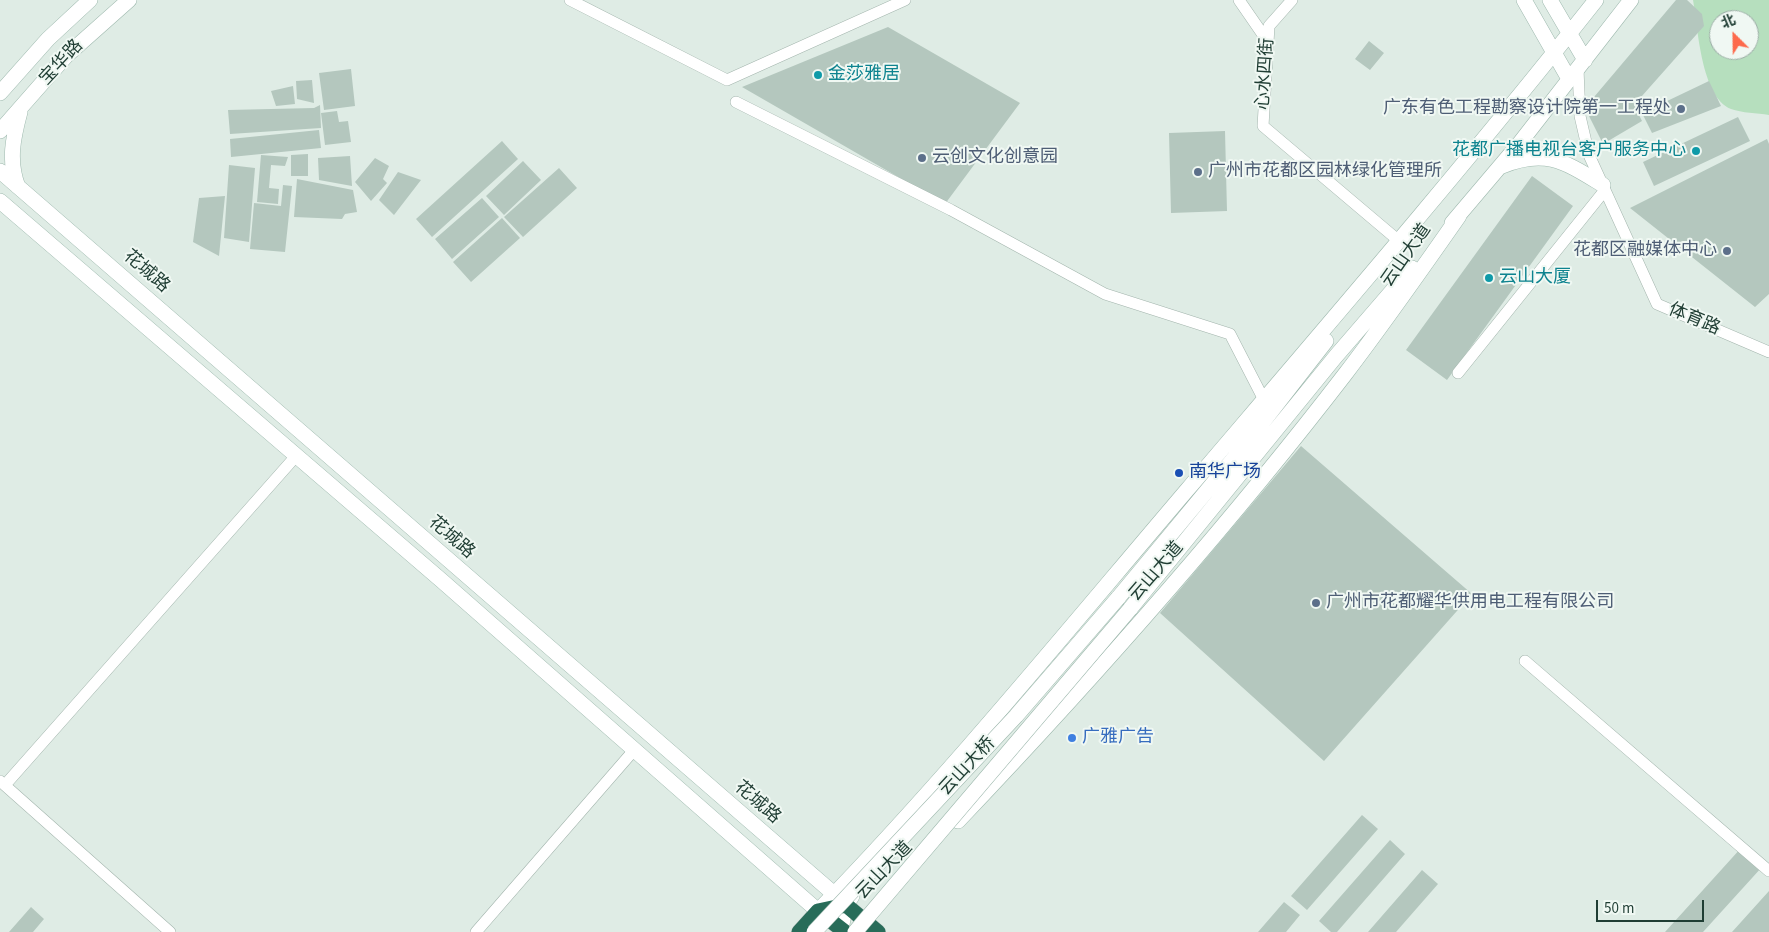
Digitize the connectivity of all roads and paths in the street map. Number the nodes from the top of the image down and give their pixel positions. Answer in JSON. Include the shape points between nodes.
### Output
{"nodes":[{"id":1,"x":90,"y":0,"type":"edge"},
{"id":2,"x":129,"y":0,"type":"edge"},
{"id":3,"x":570,"y":0,"type":"edge"},
{"id":4,"x":905,"y":0,"type":"edge"},
{"id":5,"x":1239,"y":0,"type":"edge"},
{"id":6,"x":1292,"y":0,"type":"edge"},
{"id":7,"x":1524,"y":0,"type":"edge"},
{"id":8,"x":1550,"y":0,"type":"edge"},
{"id":9,"x":1596,"y":0,"type":"edge"},
{"id":10,"x":1631,"y":0,"type":"edge"},
{"id":11,"x":1570,"y":33,"type":"junction"},
{"id":12,"x":1268,"y":42,"type":"junction"},
{"id":13,"x":1553,"y":51,"type":"junction"},
{"id":14,"x":1577,"y":69,"type":"junction"},
{"id":15,"x":0,"y":93,"type":"edge"},
{"id":16,"x":736,"y":102,"type":"dead end"},
{"id":17,"x":21,"y":107,"type":"junction"},
{"id":18,"x":0,"y":131,"type":"edge"},
{"id":19,"x":1499,"y":168,"type":"junction"},
{"id":20,"x":0,"y":171,"type":"edge"},
{"id":21,"x":18,"y":188,"type":"junction"},
{"id":22,"x":1604,"y":188,"type":"junction"},
{"id":23,"x":3,"y":206,"type":"edge"},
{"id":24,"x":1459,"y":216,"type":"junction"},
{"id":25,"x":1416,"y":222,"type":"junction"},
{"id":26,"x":1399,"y":241,"type":"junction"},
{"id":27,"x":1769,"y":352,"type":"edge"},
{"id":28,"x":1458,"y":373,"type":"dead end"},
{"id":29,"x":1264,"y":400,"type":"junction"},
{"id":30,"x":296,"y":456,"type":"junction"},
{"id":31,"x":1118,"y":598,"type":"joint"},
{"id":32,"x":1130,"y":609,"type":"joint"},
{"id":33,"x":1525,"y":661,"type":"dead end"},
{"id":34,"x":635,"y":749,"type":"junction"},
{"id":35,"x":2,"y":783,"type":"edge"},
{"id":36,"x":904,"y":818,"type":"junction"},
{"id":37,"x":1769,"y":871,"type":"edge"},
{"id":38,"x":834,"y":894,"type":"junction"},
{"id":39,"x":846,"y":905,"type":"junction"},
{"id":40,"x":818,"y":911,"type":"junction"},
{"id":41,"x":862,"y":926,"type":"edge"},
{"id":42,"x":481,"y":930,"type":"edge"},
{"id":43,"x":845,"y":931,"type":"edge"},
{"id":44,"x":170,"y":932,"type":"edge"},
{"id":45,"x":799,"y":932,"type":"edge"},
{"id":46,"x":814,"y":932,"type":"edge"},
{"id":47,"x":878,"y":932,"type":"edge"}],
"edges":[{"from":1,"to":15,"type":"main road","name":"宝华路","via":[[48,39]]},
{"from":2,"to":17,"type":"main road","name":"宝华路","via":[[66,56]]},
{"from":3,"to":4,"type":"street","via":[[727,80]]},
{"from":5,"to":12,"type":"street"},
{"from":6,"to":12,"type":"street","name":"心水四街","via":[[1269,26]]},
{"from":7,"to":13,"type":"main road"},
{"from":8,"to":11,"type":"main road"},
{"from":9,"to":11,"type":"main road","name":"云山大道"},
{"from":10,"to":14,"type":"main road","name":"云山大道"},
{"from":11,"to":13,"type":"main road","name":"云山大道"},
{"from":11,"to":14,"type":"main road"},
{"from":12,"to":26,"type":"street","name":"心水四街","via":[[1263,126]]},
{"from":13,"to":14,"type":"main road"},
{"from":13,"to":25,"type":"main road","name":"云山大道"},
{"from":14,"to":19,"type":"main road","name":"云山大道"},
{"from":14,"to":22,"type":"street","name":"体育路","via":[[1580,116],[1589,156]]},
{"from":16,"to":29,"type":"street","via":[[951,210],[1105,294],[1230,334]]},
{"from":17,"to":18,"type":"main road","name":"宝华路"},
{"from":17,"to":21,"type":"main road","via":[[11,159]]},
{"from":19,"to":22,"type":"main road","via":[[1521,158],[1543,156],[1578,170]]},
{"from":19,"to":24,"type":"main road","name":"云山大道"},
{"from":20,"to":21,"type":"main road","name":"花城路"},
{"from":21,"to":38,"type":"main road","name":"花城路"},
{"from":22,"to":27,"type":"street","name":"体育路","via":[[1657,304]]},
{"from":22,"to":28,"type":"street"},
{"from":23,"to":30,"type":"main road"},
{"from":24,"to":32,"type":"main road","name":"云山大道","via":[[1366,320]]},
{"from":24,"to":41,"type":"main road","name":"云山大道","via":[[1339,382],[1168,588],[1016,760]]},
{"from":25,"to":26,"type":"main road","name":"云山大道"},
{"from":25,"to":31,"type":"main road","name":"云山大道","via":[[1290,388]]},
{"from":26,"to":29,"type":"main road","name":"云山大道"},
{"from":29,"to":36,"type":"main road","name":"云山大道"},
{"from":30,"to":34,"type":"main road"},
{"from":30,"to":35,"type":"street"},
{"from":31,"to":46,"type":"main road","name":"云山大桥","bridge":true,"via":[[1016,716]]},
{"from":32,"to":43,"type":"main road","name":"云山大桥","bridge":true},
{"from":33,"to":37,"type":"street"},
{"from":34,"to":40,"type":"main road"},
{"from":34,"to":42,"type":"street"},
{"from":35,"to":44,"type":"street"},
{"from":36,"to":38,"type":"main road","name":"云山大道"},
{"from":36,"to":39,"type":"main road"},
{"from":38,"to":39,"type":"main road","name":"花城路"},
{"from":38,"to":40,"type":"main road","name":"云山大道"},
{"from":39,"to":40,"type":"highway","name":"云山大道"},
{"from":39,"to":41,"type":"highway","name":"花城路"},
{"from":39,"to":43,"type":"main road"},
{"from":40,"to":43,"type":"highway"},
{"from":40,"to":45,"type":"highway","name":"云山大道"},
{"from":41,"to":43,"type":"main road"},
{"from":41,"to":47,"type":"highway","name":"花城路"}]}
